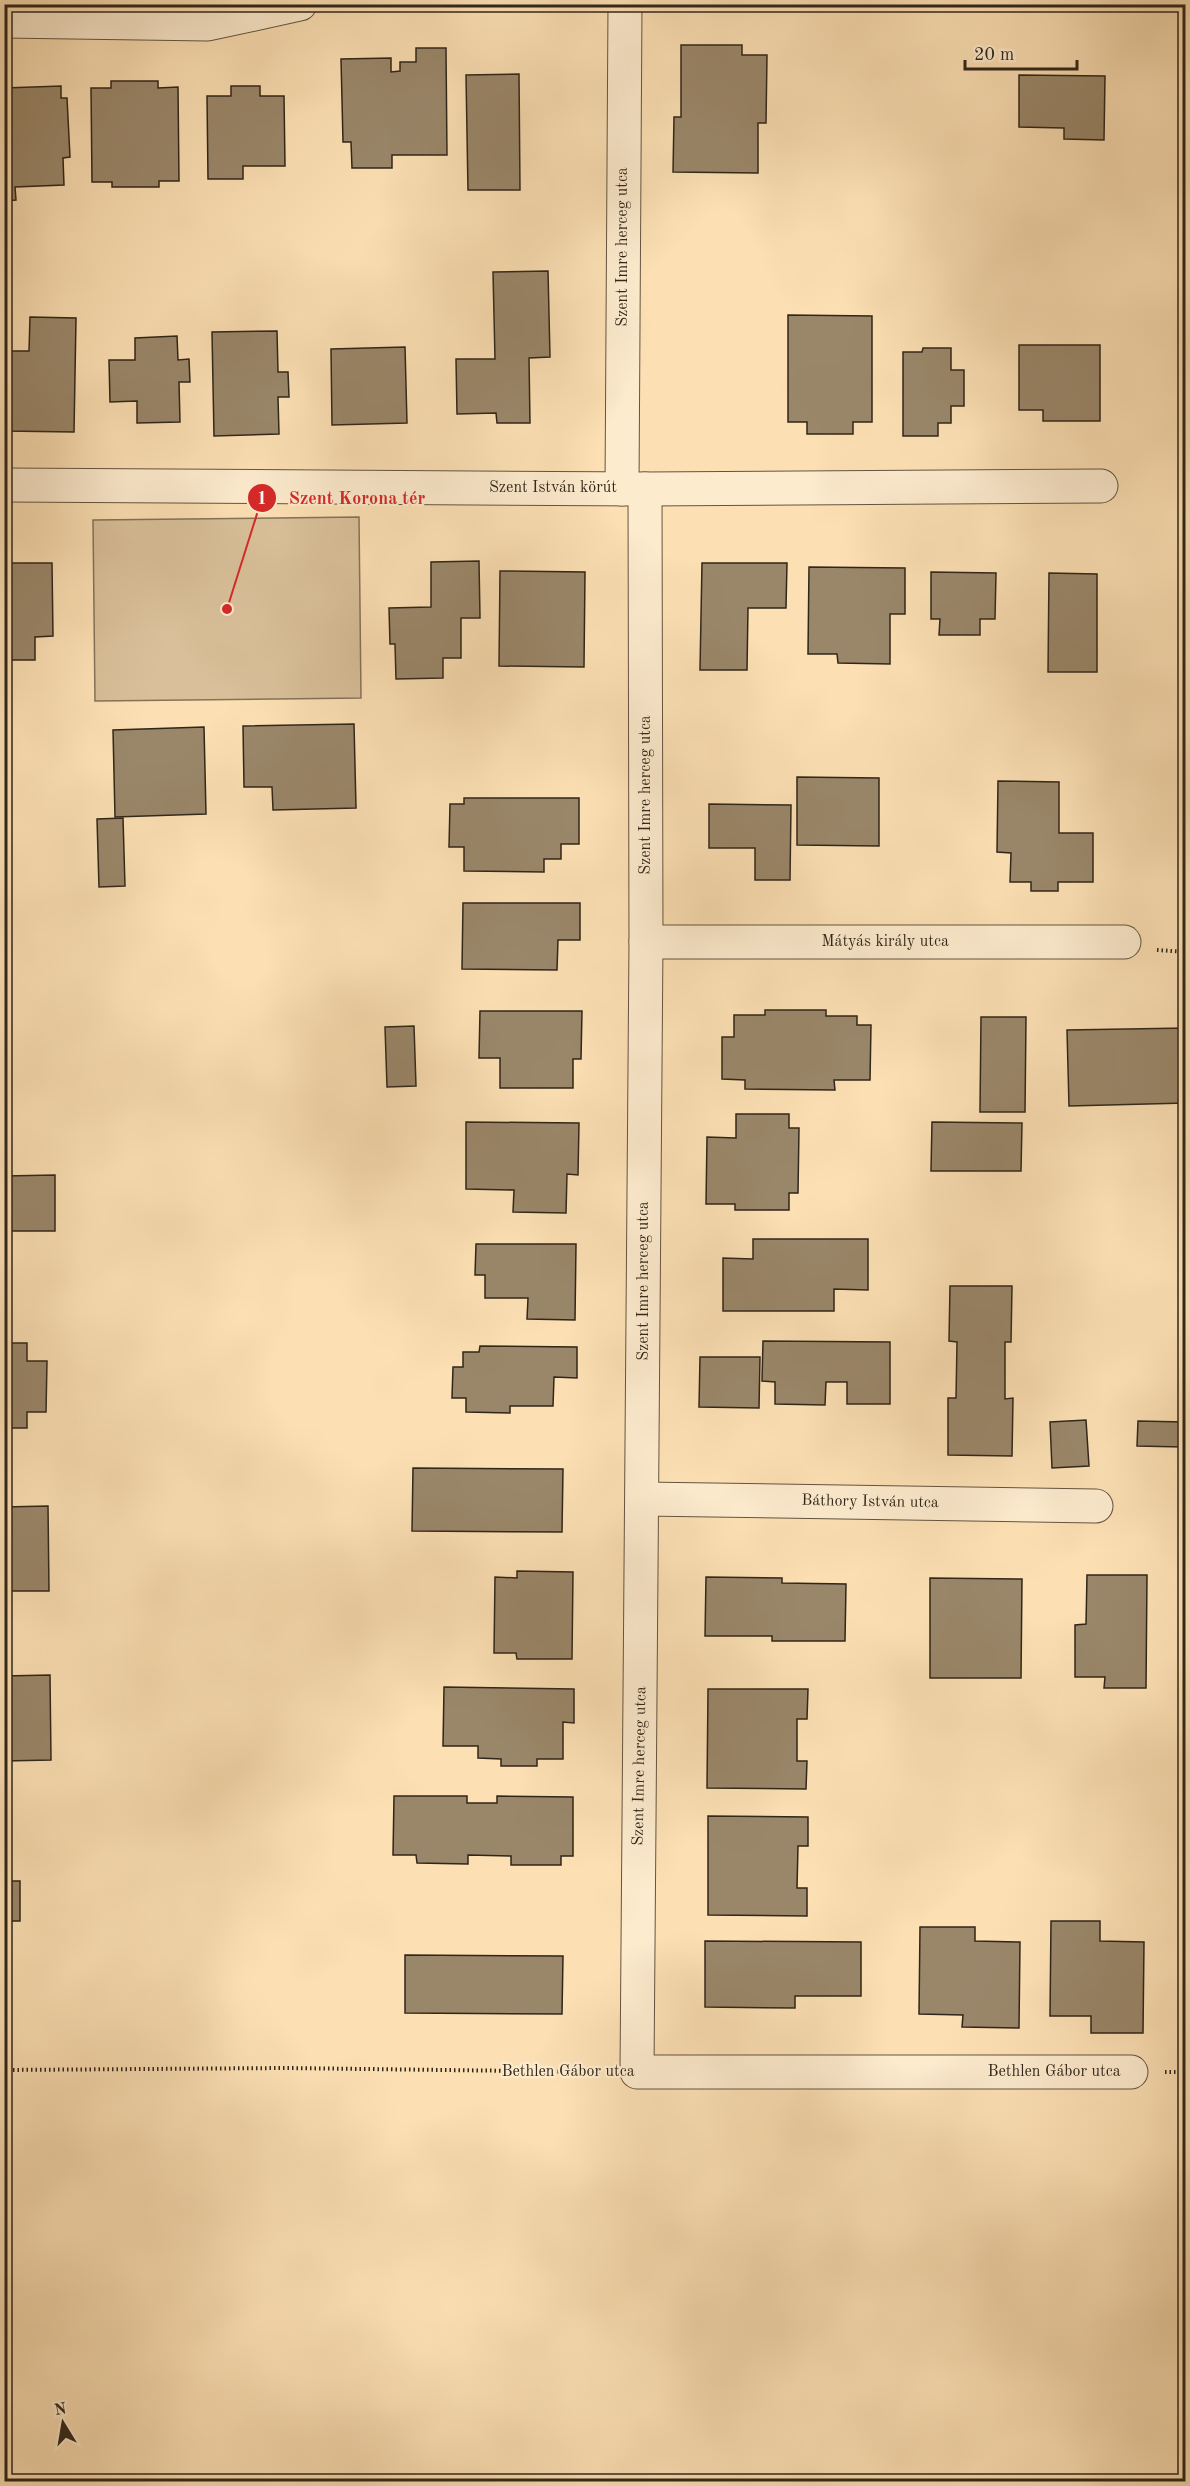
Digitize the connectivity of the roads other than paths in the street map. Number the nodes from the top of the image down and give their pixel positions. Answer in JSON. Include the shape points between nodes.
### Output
{"nodes":[{"id":1,"x":300,"y":4,"type":"edge"},
{"id":2,"x":625,"y":4,"type":"edge"},
{"id":3,"x":4,"y":21,"type":"edge"},
{"id":4,"x":4,"y":485,"type":"edge"},
{"id":5,"x":1101,"y":486,"type":"dead end"},
{"id":6,"x":633,"y":489,"type":"junction"},
{"id":7,"x":646,"y":942,"type":"junction"},
{"id":8,"x":1124,"y":942,"type":"dead end"},
{"id":9,"x":643,"y":1499,"type":"junction"},
{"id":10,"x":1096,"y":1506,"type":"dead end"},
{"id":11,"x":637,"y":2072,"type":"joint"},
{"id":12,"x":1131,"y":2072,"type":"dead end"}],
"edges":[{"from":1,"to":3,"type":"street","via":[[208,24]]},
{"from":2,"to":6,"type":"street","name":"Szent Imre herceg utca"},
{"from":4,"to":6,"type":"street","name":"Szent István körút"},
{"from":5,"to":6,"type":"street","name":"Szent István körút"},
{"from":6,"to":7,"type":"street","name":"Szent Imre herceg utca"},
{"from":7,"to":8,"type":"street","name":"Mátyás király utca"},
{"from":7,"to":9,"type":"street","name":"Szent Imre herceg utca"},
{"from":9,"to":10,"type":"street","name":"Báthory István utca"},
{"from":9,"to":11,"type":"street","name":"Szent Imre herceg utca"},
{"from":11,"to":12,"type":"street","name":"Bethlen Gábor utca"}]}
